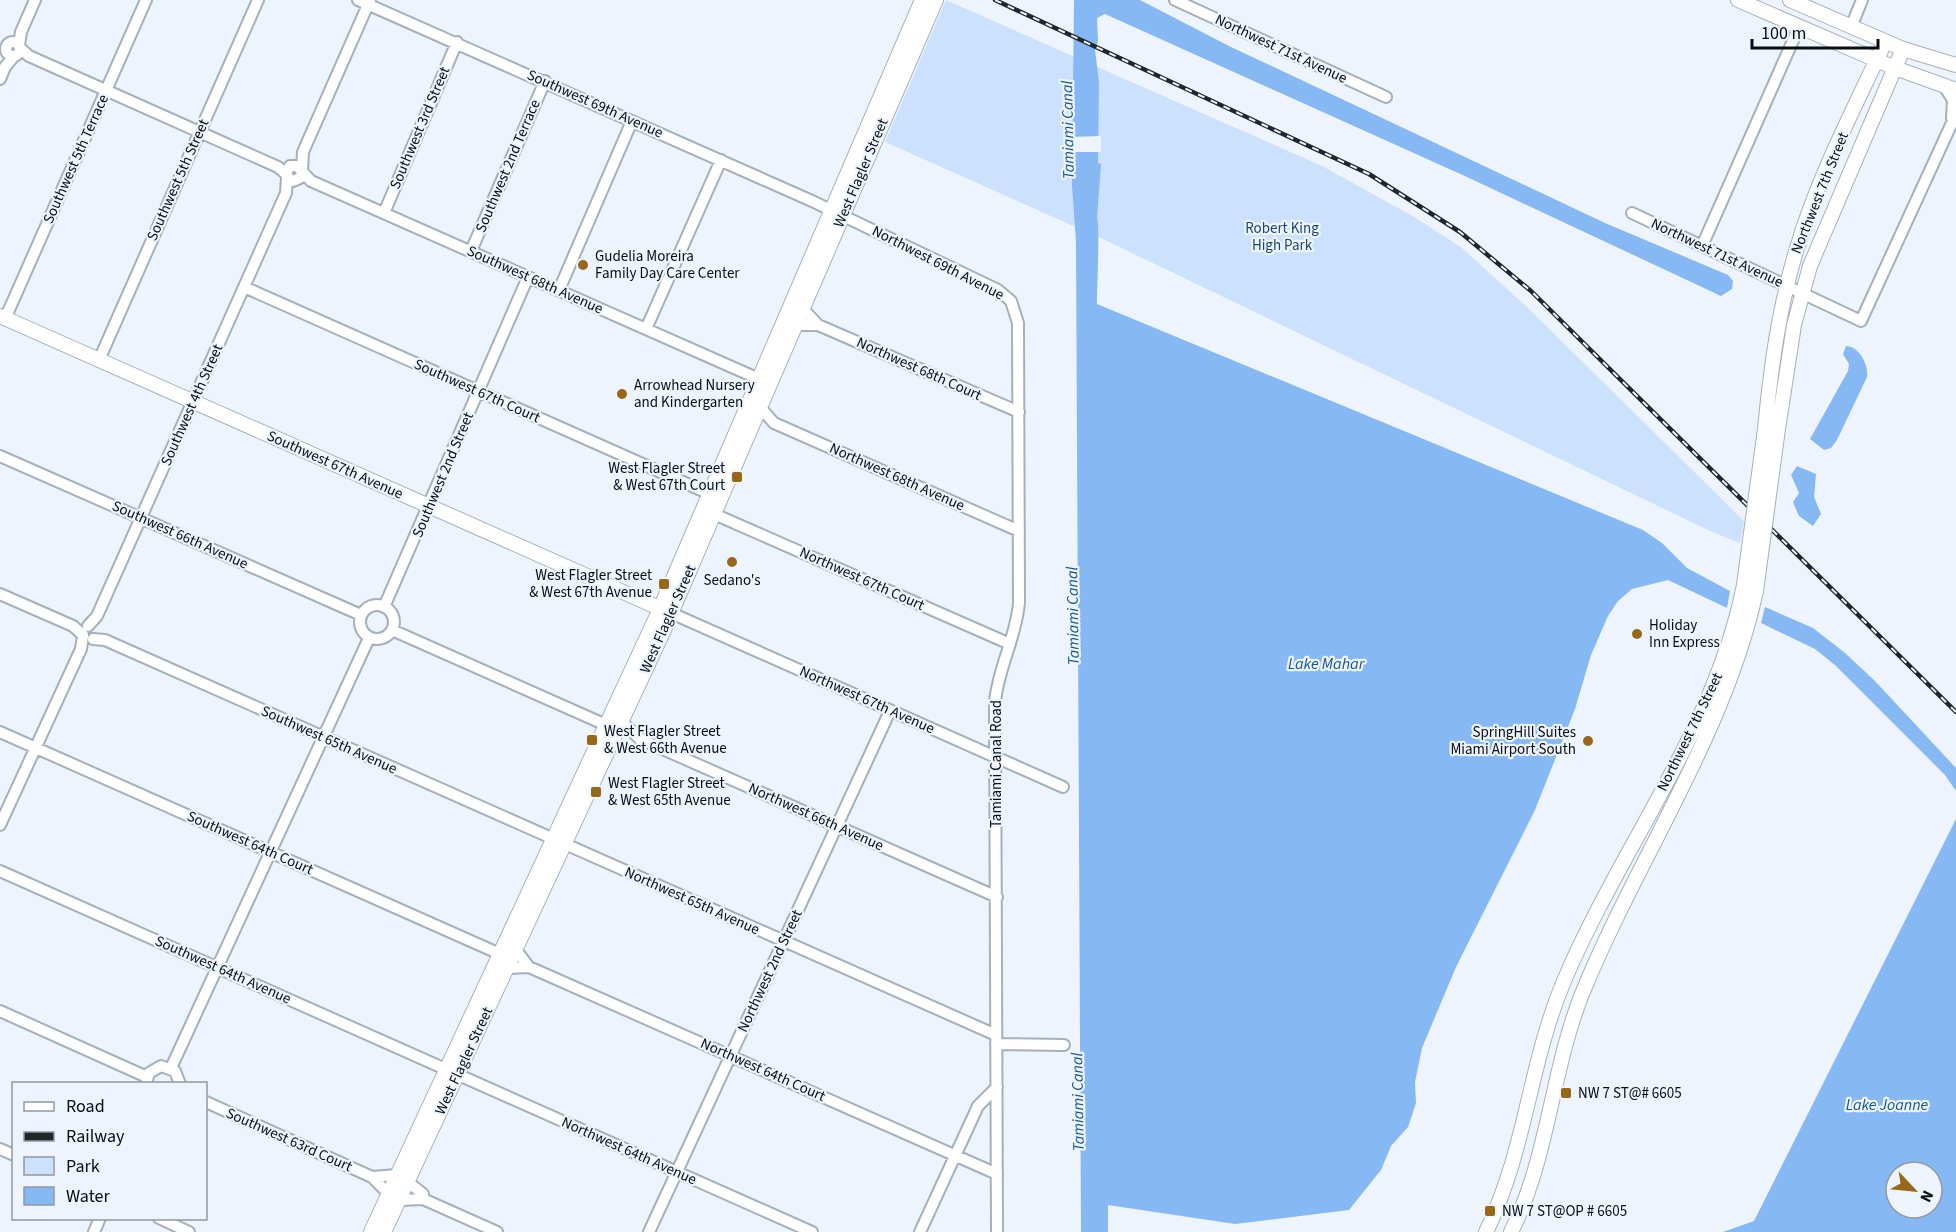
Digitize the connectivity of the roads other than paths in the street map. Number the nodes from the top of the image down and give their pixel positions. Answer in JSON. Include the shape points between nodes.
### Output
{"nodes":[{"id":1,"x":35,"y":0,"type":"edge"},
{"id":2,"x":146,"y":0,"type":"edge"},
{"id":3,"x":258,"y":0,"type":"edge"},
{"id":4,"x":922,"y":0,"type":"edge"},
{"id":5,"x":936,"y":0,"type":"edge"},
{"id":6,"x":1175,"y":0,"type":"edge"},
{"id":7,"x":1738,"y":0,"type":"edge"},
{"id":8,"x":1790,"y":0,"type":"edge"},
{"id":9,"x":1862,"y":0,"type":"edge"},
{"id":10,"x":365,"y":1,"type":"edge"},
{"id":11,"x":1798,"y":27,"type":"junction"},
{"id":12,"x":1851,"y":27,"type":"junction"},
{"id":13,"x":457,"y":42,"type":"junction"},
{"id":14,"x":1885,"y":42,"type":"junction"},
{"id":15,"x":10,"y":48,"type":"edge"},
{"id":16,"x":1903,"y":49,"type":"junction"},
{"id":17,"x":1876,"y":60,"type":"junction"},
{"id":18,"x":902,"y":63,"type":"junction"},
{"id":19,"x":1956,"y":65,"type":"edge"},
{"id":20,"x":1895,"y":68,"type":"junction"},
{"id":21,"x":0,"y":79,"type":"edge"},
{"id":22,"x":545,"y":81,"type":"junction"},
{"id":23,"x":1950,"y":88,"type":"edge"},
{"id":24,"x":106,"y":91,"type":"junction"},
{"id":25,"x":1386,"y":98,"type":"dead end"},
{"id":26,"x":1954,"y":116,"type":"edge"},
{"id":27,"x":632,"y":121,"type":"junction"},
{"id":28,"x":200,"y":132,"type":"junction"},
{"id":29,"x":721,"y":160,"type":"junction"},
{"id":30,"x":294,"y":173,"type":"junction"},
{"id":31,"x":384,"y":213,"type":"junction"},
{"id":32,"x":837,"y":213,"type":"junction"},
{"id":33,"x":1632,"y":213,"type":"dead end"},
{"id":34,"x":1702,"y":246,"type":"junction"},
{"id":35,"x":471,"y":251,"type":"junction"},
{"id":36,"x":528,"y":277,"type":"junction"},
{"id":37,"x":1786,"y":285,"type":"junction"},
{"id":38,"x":244,"y":287,"type":"junction"},
{"id":39,"x":559,"y":290,"type":"junction"},
{"id":40,"x":1802,"y":292,"type":"junction"},
{"id":41,"x":1011,"y":301,"type":"joint"},
{"id":42,"x":803,"y":309,"type":"junction"},
{"id":43,"x":3,"y":318,"type":"edge"},
{"id":44,"x":796,"y":325,"type":"junction"},
{"id":45,"x":818,"y":325,"type":"junction"},
{"id":46,"x":646,"y":329,"type":"junction"},
{"id":47,"x":99,"y":360,"type":"junction"},
{"id":48,"x":759,"y":379,"type":"junction"},
{"id":49,"x":479,"y":392,"type":"junction"},
{"id":50,"x":194,"y":403,"type":"junction"},
{"id":51,"x":760,"y":407,"type":"junction"},
{"id":52,"x":1019,"y":412,"type":"junction"},
{"id":53,"x":774,"y":423,"type":"junction"},
{"id":54,"x":753,"y":424,"type":"junction"},
{"id":55,"x":1772,"y":429,"type":"junction"},
{"id":56,"x":0,"y":456,"type":"edge"},
{"id":57,"x":710,"y":494,"type":"junction"},
{"id":58,"x":430,"y":507,"type":"junction"},
{"id":59,"x":714,"y":514,"type":"junction"},
{"id":60,"x":141,"y":518,"type":"junction"},
{"id":61,"x":1019,"y":531,"type":"junction"},
{"id":62,"x":1750,"y":588,"type":"junction"},
{"id":63,"x":0,"y":594,"type":"edge"},
{"id":64,"x":384,"y":607,"type":"junction"},
{"id":65,"x":665,"y":611,"type":"junction"},
{"id":66,"x":361,"y":615,"type":"junction"},
{"id":67,"x":392,"y":630,"type":"junction"},
{"id":68,"x":90,"y":633,"type":"junction"},
{"id":69,"x":369,"y":638,"type":"junction"},
{"id":70,"x":1010,"y":644,"type":"junction"},
{"id":71,"x":890,"y":711,"type":"junction"},
{"id":72,"x":621,"y":721,"type":"junction"},
{"id":73,"x":606,"y":724,"type":"junction"},
{"id":74,"x":0,"y":732,"type":"edge"},
{"id":75,"x":323,"y":737,"type":"junction"},
{"id":76,"x":614,"y":737,"type":"junction"},
{"id":77,"x":635,"y":737,"type":"junction"},
{"id":78,"x":36,"y":747,"type":"junction"},
{"id":79,"x":996,"y":757,"type":"junction"},
{"id":80,"x":1063,"y":787,"type":"dead end"},
{"id":81,"x":0,"y":825,"type":"edge"},
{"id":82,"x":837,"y":827,"type":"junction"},
{"id":83,"x":559,"y":842,"type":"junction"},
{"id":84,"x":270,"y":851,"type":"junction"},
{"id":85,"x":0,"y":871,"type":"edge"},
{"id":86,"x":997,"y":897,"type":"junction"},
{"id":87,"x":784,"y":942,"type":"junction"},
{"id":88,"x":516,"y":950,"type":"junction"},
{"id":89,"x":500,"y":954,"type":"junction"},
{"id":90,"x":530,"y":967,"type":"junction"},
{"id":91,"x":217,"y":968,"type":"junction"},
{"id":92,"x":507,"y":968,"type":"junction"},
{"id":93,"x":0,"y":1011,"type":"edge"},
{"id":94,"x":996,"y":1040,"type":"junction"},
{"id":95,"x":1064,"y":1045,"type":"dead end"},
{"id":96,"x":730,"y":1056,"type":"junction"},
{"id":97,"x":171,"y":1068,"type":"junction"},
{"id":98,"x":452,"y":1072,"type":"junction"},
{"id":99,"x":147,"y":1080,"type":"edge"},
{"id":100,"x":180,"y":1082,"type":"edge"},
{"id":101,"x":997,"y":1087,"type":"junction"},
{"id":102,"x":207,"y":1102,"type":"edge"},
{"id":103,"x":956,"y":1155,"type":"junction"},
{"id":104,"x":676,"y":1172,"type":"junction"},
{"id":105,"x":997,"y":1174,"type":"junction"},
{"id":106,"x":372,"y":1177,"type":"junction"},
{"id":107,"x":403,"y":1178,"type":"junction"},
{"id":108,"x":394,"y":1197,"type":"junction"},
{"id":109,"x":423,"y":1199,"type":"junction"},
{"id":110,"x":163,"y":1220,"type":"edge"},
{"id":111,"x":189,"y":1232,"type":"edge"},
{"id":112,"x":371,"y":1232,"type":"edge"},
{"id":113,"x":384,"y":1232,"type":"edge"},
{"id":114,"x":497,"y":1232,"type":"edge"},
{"id":115,"x":649,"y":1232,"type":"edge"},
{"id":116,"x":812,"y":1232,"type":"edge"},
{"id":117,"x":920,"y":1232,"type":"edge"},
{"id":118,"x":997,"y":1232,"type":"edge"},
{"id":119,"x":1486,"y":1232,"type":"edge"},
{"id":120,"x":1511,"y":1232,"type":"edge"}],
"edges":[{"from":1,"to":15,"type":"street"},
{"from":2,"to":24,"type":"street","name":"Southwest 5th Terrace"},
{"from":3,"to":28,"type":"street","name":"Southwest 5th Street"},
{"from":4,"to":18,"type":"main road","name":"West Flagler Street"},
{"from":5,"to":18,"type":"main road","name":"West Flagler Street"},
{"from":6,"to":25,"type":"street","name":"Northwest 71st Avenue"},
{"from":7,"to":11,"type":"main road"},
{"from":8,"to":12,"type":"main road"},
{"from":9,"to":12,"type":"street"},
{"from":10,"to":13,"type":"street","name":"Southwest 69th Avenue"},
{"from":10,"to":30,"type":"street","name":"Southwest 4th Street"},
{"from":11,"to":17,"type":"main road"},
{"from":11,"to":34,"type":"street"},
{"from":12,"to":14,"type":"main road"},
{"from":13,"to":22,"type":"street","name":"Southwest 69th Avenue"},
{"from":13,"to":31,"type":"street","name":"Southwest 3rd Street"},
{"from":14,"to":16,"type":"main road"},
{"from":14,"to":17,"type":"main road","name":"Northwest 7th Street"},
{"from":15,"to":21,"type":"street"},
{"from":15,"to":24,"type":"street","name":"Southwest 68th Avenue"},
{"from":16,"to":19,"type":"main road"},
{"from":16,"to":20,"type":"main road","name":"Northwest 7th Street"},
{"from":17,"to":20,"type":"main road"},
{"from":17,"to":37,"type":"main road","name":"Northwest 7th Street","via":[[1807,218]]},
{"from":18,"to":32,"type":"main road","name":"West Flagler Street"},
{"from":20,"to":23,"type":"main road"},
{"from":20,"to":40,"type":"main road","name":"Northwest 7th Street","via":[[1827,222]]},
{"from":22,"to":27,"type":"street","name":"Southwest 69th Avenue"},
{"from":22,"to":35,"type":"street","name":"Southwest 2nd Terrace"},
{"from":23,"to":26,"type":"street"},
{"from":24,"to":28,"type":"street","name":"Southwest 68th Avenue"},
{"from":24,"to":43,"type":"street","name":"Southwest 5th Terrace"},
{"from":26,"to":40,"type":"street","name":"Northwest 71st Avenue","via":[[1862,321]]},
{"from":27,"to":29,"type":"street","name":"Southwest 69th Avenue"},
{"from":27,"to":39,"type":"street"},
{"from":28,"to":30,"type":"street","name":"Southwest 68th Avenue"},
{"from":28,"to":47,"type":"street","name":"Southwest 5th Street"},
{"from":29,"to":32,"type":"street","name":"Southwest 69th Avenue"},
{"from":29,"to":46,"type":"street"},
{"from":30,"to":31,"type":"street","name":"Southwest 68th Avenue"},
{"from":30,"to":38,"type":"street","name":"Southwest 4th Street"},
{"from":31,"to":35,"type":"street","name":"Southwest 68th Avenue"},
{"from":32,"to":41,"type":"street","name":"Northwest 69th Avenue","via":[[998,290]]},
{"from":32,"to":42,"type":"main road","name":"West Flagler Street"},
{"from":32,"to":48,"type":"main road","name":"West Flagler Street"},
{"from":33,"to":34,"type":"street","name":"Northwest 71st Avenue"},
{"from":34,"to":37,"type":"street","name":"Northwest 71st Avenue"},
{"from":35,"to":36,"type":"street","name":"Southwest 68th Avenue"},
{"from":36,"to":39,"type":"street","name":"Southwest 68th Avenue"},
{"from":36,"to":49,"type":"street","name":"Southwest 2nd Street"},
{"from":37,"to":40,"type":"street","name":"Northwest 71st Avenue"},
{"from":37,"to":55,"type":"main road","name":"Northwest 7th Street","via":[[1776,336]]},
{"from":38,"to":49,"type":"street","name":"Southwest 67th Court"},
{"from":38,"to":50,"type":"street","name":"Southwest 4th Street"},
{"from":39,"to":46,"type":"street","name":"Southwest 68th Avenue"},
{"from":40,"to":55,"type":"main road","name":"Northwest 7th Street"},
{"from":41,"to":52,"type":"street","name":"Tamiami Canal Road","via":[[1018,323]]},
{"from":42,"to":44,"type":"main road","name":"West Flagler Street"},
{"from":42,"to":45,"type":"street","name":"Northwest 68th Court"},
{"from":43,"to":47,"type":"main road","name":"Southwest 67th Avenue"},
{"from":44,"to":45,"type":"street","name":"Northwest 68th Court"},
{"from":44,"to":51,"type":"main road","name":"West Flagler Street"},
{"from":45,"to":52,"type":"street","name":"Northwest 68th Court"},
{"from":46,"to":48,"type":"street","name":"Southwest 68th Avenue"},
{"from":47,"to":50,"type":"main road","name":"Southwest 67th Avenue"},
{"from":48,"to":57,"type":"main road","name":"West Flagler Street"},
{"from":49,"to":57,"type":"street","name":"Southwest 67th Court"},
{"from":49,"to":58,"type":"street","name":"Southwest 2nd Street"},
{"from":50,"to":58,"type":"main road","name":"Southwest 67th Avenue"},
{"from":50,"to":60,"type":"street","name":"Southwest 4th Street"},
{"from":51,"to":53,"type":"street","name":"Northwest 68th Avenue"},
{"from":51,"to":54,"type":"main road","name":"West Flagler Street"},
{"from":52,"to":61,"type":"street","name":"Tamiami Canal Road"},
{"from":53,"to":54,"type":"street","name":"Northwest 68th Avenue"},
{"from":53,"to":61,"type":"street","name":"Northwest 68th Avenue"},
{"from":54,"to":59,"type":"main road","name":"West Flagler Street"},
{"from":55,"to":62,"type":"main road","name":"Northwest 7th Street","bridge":true},
{"from":56,"to":60,"type":"street","name":"Southwest 66th Avenue"},
{"from":57,"to":65,"type":"main road","name":"West Flagler Street"},
{"from":58,"to":64,"type":"street","name":"Southwest 2nd Street"},
{"from":58,"to":65,"type":"main road","name":"Southwest 67th Avenue"},
{"from":59,"to":65,"type":"main road","name":"West Flagler Street"},
{"from":59,"to":70,"type":"street","name":"Northwest 67th Court"},
{"from":60,"to":66,"type":"street","name":"Southwest 66th Avenue"},
{"from":60,"to":68,"type":"street","name":"Southwest 4th Street"},
{"from":61,"to":70,"type":"street","name":"Tamiami Canal Road","via":[[1018,603]]},
{"from":62,"to":119,"type":"main road","name":"Northwest 7th Street","via":[[1717,679],[1650,816],[1589,926],[1556,1002],[1539,1054],[1514,1164]]},
{"from":62,"to":120,"type":"main road","name":"Northwest 7th Street","via":[[1742,645],[1720,705],[1575,1013],[1539,1160]]},
{"from":63,"to":68,"type":"street","name":"Southwest 65th Avenue"},
{"from":64,"to":66,"type":"street","via":[[373,605]]},
{"from":64,"to":67,"type":"street","via":[[393,616]]},
{"from":65,"to":71,"type":"street","name":"Northwest 67th Avenue"},
{"from":65,"to":72,"type":"main road","name":"West Flagler Street"},
{"from":65,"to":73,"type":"main road","name":"West Flagler Street"},
{"from":66,"to":69,"type":"street","via":[[360,628]]},
{"from":67,"to":69,"type":"street","via":[[382,638]]},
{"from":67,"to":73,"type":"street"},
{"from":68,"to":75,"type":"street","name":"Southwest 65th Avenue"},
{"from":68,"to":78,"type":"street","name":"Southwest 4th Street"},
{"from":69,"to":75,"type":"street"},
{"from":70,"to":79,"type":"street","name":"Tamiami Canal Road","via":[[996,688]]},
{"from":71,"to":79,"type":"street","name":"Northwest 67th Avenue"},
{"from":71,"to":82,"type":"street","name":"Northwest 2nd Street"},
{"from":72,"to":76,"type":"main road","name":"West Flagler Street"},
{"from":72,"to":77,"type":"street","name":"Northwest 66th Avenue"},
{"from":73,"to":83,"type":"main road","name":"West Flagler Street"},
{"from":74,"to":78,"type":"street","name":"Southwest 64th Court"},
{"from":75,"to":83,"type":"street","name":"Southwest 65th Avenue"},
{"from":75,"to":84,"type":"street"},
{"from":76,"to":77,"type":"street","name":"Northwest 66th Avenue"},
{"from":76,"to":83,"type":"main road","name":"West Flagler Street"},
{"from":77,"to":82,"type":"street","name":"Northwest 66th Avenue"},
{"from":78,"to":81,"type":"street","name":"Southwest 4th Street"},
{"from":78,"to":84,"type":"street","name":"Southwest 64th Court"},
{"from":79,"to":80,"type":"street","name":"Northwest 67th Avenue"},
{"from":79,"to":86,"type":"street","name":"Tamiami Canal Road"},
{"from":82,"to":86,"type":"street","name":"Northwest 66th Avenue"},
{"from":82,"to":87,"type":"street","name":"Northwest 2nd Street"},
{"from":83,"to":87,"type":"street","name":"Northwest 65th Avenue"},
{"from":83,"to":88,"type":"main road","name":"West Flagler Street"},
{"from":83,"to":89,"type":"main road","name":"West Flagler Street"},
{"from":84,"to":89,"type":"street","name":"Southwest 64th Court"},
{"from":84,"to":91,"type":"street"},
{"from":85,"to":91,"type":"street","name":"Southwest 64th Avenue"},
{"from":86,"to":94,"type":"street","name":"Tamiami Canal Road"},
{"from":87,"to":94,"type":"street","name":"Northwest 65th Avenue"},
{"from":87,"to":96,"type":"street","name":"Northwest 2nd Street"},
{"from":88,"to":90,"type":"street","name":"Northwest 64th Court"},
{"from":88,"to":92,"type":"main road","name":"West Flagler Street"},
{"from":89,"to":98,"type":"main road","name":"West Flagler Street"},
{"from":90,"to":92,"type":"street","name":"Northwest 64th Court"},
{"from":90,"to":96,"type":"street","name":"Northwest 64th Court"},
{"from":91,"to":97,"type":"street"},
{"from":91,"to":98,"type":"street","name":"Southwest 64th Avenue"},
{"from":92,"to":98,"type":"main road","name":"West Flagler Street"},
{"from":93,"to":99,"type":"street"},
{"from":94,"to":95,"type":"street","name":"Northwest 65th Avenue"},
{"from":94,"to":101,"type":"street","name":"Tamiami Canal Road"},
{"from":96,"to":103,"type":"street","name":"Northwest 64th Court"},
{"from":96,"to":104,"type":"street","name":"Northwest 2nd Street"},
{"from":97,"to":99,"type":"street","via":[[157,1067]]},
{"from":97,"to":100,"type":"street"},
{"from":98,"to":104,"type":"street","name":"Northwest 64th Avenue"},
{"from":98,"to":107,"type":"main road","name":"West Flagler Street"},
{"from":101,"to":103,"type":"street","via":[[978,1106]]},
{"from":101,"to":105,"type":"street","name":"Tamiami Canal Road"},
{"from":102,"to":106,"type":"street","name":"Southwest 63rd Court"},
{"from":103,"to":105,"type":"street","name":"Northwest 64th Court"},
{"from":103,"to":117,"type":"street"},
{"from":104,"to":115,"type":"street","name":"Northwest 2nd Street"},
{"from":104,"to":116,"type":"street","name":"Northwest 64th Avenue"},
{"from":105,"to":118,"type":"street","name":"Tamiami Canal Road"},
{"from":106,"to":107,"type":"street","name":"Southwest 63rd Court"},
{"from":106,"to":108,"type":"street","name":"Southwest 63rd Court"},
{"from":107,"to":108,"type":"main road","name":"West Flagler Street"},
{"from":107,"to":109,"type":"street","via":[[423,1194]]},
{"from":108,"to":109,"type":"street"},
{"from":108,"to":112,"type":"main road","name":"West Flagler Street"},
{"from":108,"to":113,"type":"main road","name":"West Flagler Street"},
{"from":109,"to":114,"type":"street"},
{"from":110,"to":111,"type":"street"}]}
